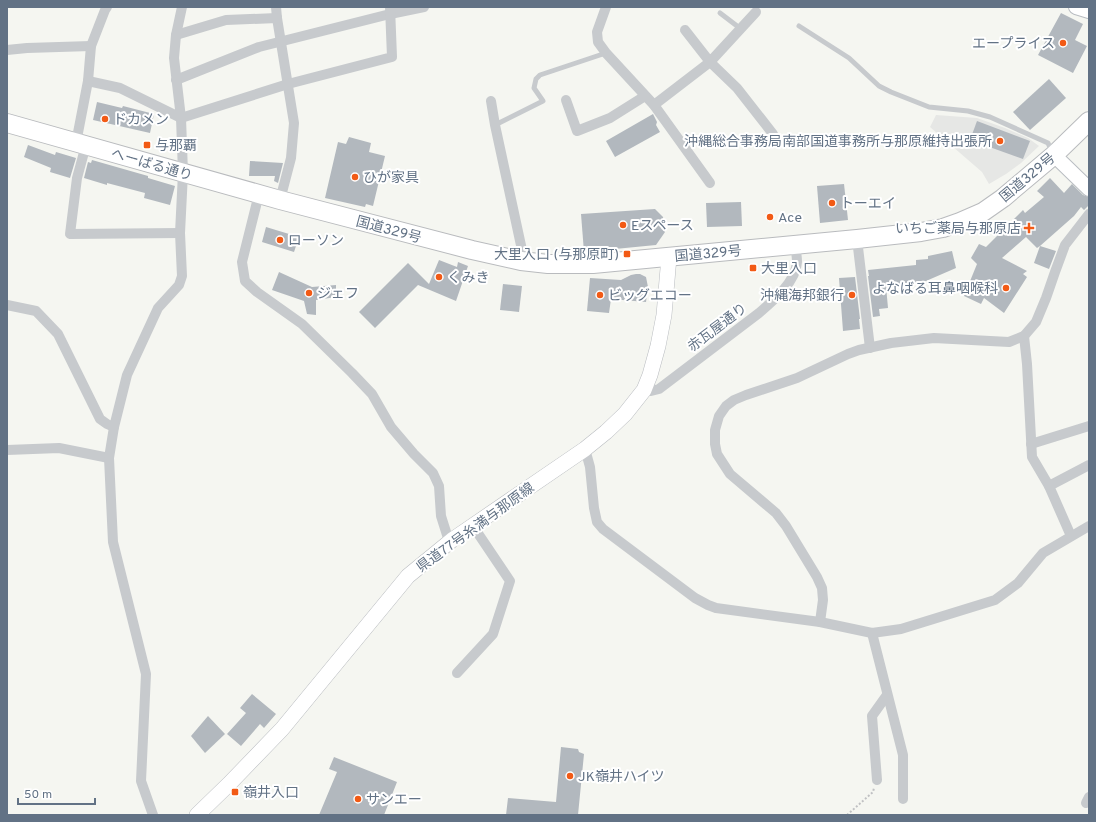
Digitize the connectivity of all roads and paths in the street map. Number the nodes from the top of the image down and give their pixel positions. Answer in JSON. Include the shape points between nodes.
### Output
{"nodes":[{"id":1,"x":182,"y":7,"type":"edge"},
{"id":2,"x":276,"y":7,"type":"edge"},
{"id":3,"x":424,"y":7,"type":"edge"},
{"id":4,"x":606,"y":7,"type":"edge"},
{"id":5,"x":1076,"y":7,"type":"edge"},
{"id":6,"x":105,"y":8,"type":"edge"},
{"id":7,"x":390,"y":11,"type":"edge"},
{"id":8,"x":756,"y":12,"type":"dead end"},
{"id":9,"x":1089,"y":12,"type":"edge"},
{"id":10,"x":720,"y":13,"type":"dead end"},
{"id":11,"x":277,"y":18,"type":"junction"},
{"id":12,"x":799,"y":26,"type":"dead end"},
{"id":13,"x":741,"y":29,"type":"junction"},
{"id":14,"x":685,"y":30,"type":"dead end"},
{"id":15,"x":176,"y":35,"type":"junction"},
{"id":16,"x":281,"y":41,"type":"junction"},
{"id":17,"x":92,"y":46,"type":"junction"},
{"id":18,"x":7,"y":50,"type":"edge"},
{"id":19,"x":606,"y":53,"type":"junction"},
{"id":20,"x":710,"y":62,"type":"junction"},
{"id":21,"x":176,"y":80,"type":"junction"},
{"id":22,"x":88,"y":81,"type":"junction"},
{"id":23,"x":288,"y":84,"type":"junction"},
{"id":24,"x":645,"y":96,"type":"junction"},
{"id":25,"x":566,"y":100,"type":"dead end"},
{"id":26,"x":491,"y":101,"type":"dead end"},
{"id":27,"x":654,"y":105,"type":"junction"},
{"id":28,"x":181,"y":118,"type":"junction"},
{"id":29,"x":1089,"y":121,"type":"edge"},
{"id":30,"x":7,"y":123,"type":"edge"},
{"id":31,"x":495,"y":125,"type":"junction"},
{"id":32,"x":773,"y":134,"type":"dead end"},
{"id":33,"x":81,"y":144,"type":"junction"},
{"id":34,"x":1054,"y":155,"type":"junction"},
{"id":35,"x":183,"y":173,"type":"junction"},
{"id":36,"x":710,"y":183,"type":"dead end"},
{"id":37,"x":1089,"y":189,"type":"edge"},
{"id":38,"x":259,"y":194,"type":"junction"},
{"id":39,"x":280,"y":200,"type":"junction"},
{"id":40,"x":298,"y":204,"type":"joint"},
{"id":41,"x":1089,"y":214,"type":"edge"},
{"id":42,"x":180,"y":233,"type":"junction"},
{"id":43,"x":857,"y":239,"type":"junction"},
{"id":44,"x":795,"y":246,"type":"junction"},
{"id":45,"x":669,"y":257,"type":"junction"},
{"id":46,"x":521,"y":261,"type":"junction"},
{"id":47,"x":7,"y":305,"type":"edge"},
{"id":48,"x":1024,"y":336,"type":"junction"},
{"id":49,"x":870,"y":348,"type":"junction"},
{"id":50,"x":644,"y":390,"type":"junction"},
{"id":51,"x":1089,"y":426,"type":"edge"},
{"id":52,"x":114,"y":427,"type":"junction"},
{"id":53,"x":1031,"y":444,"type":"junction"},
{"id":54,"x":585,"y":449,"type":"junction"},
{"id":55,"x":7,"y":450,"type":"edge"},
{"id":56,"x":109,"y":458,"type":"junction"},
{"id":57,"x":1089,"y":465,"type":"edge"},
{"id":58,"x":1049,"y":486,"type":"junction"},
{"id":59,"x":473,"y":526,"type":"junction"},
{"id":60,"x":1089,"y":526,"type":"edge"},
{"id":61,"x":1071,"y":536,"type":"junction"},
{"id":62,"x":452,"y":540,"type":"junction"},
{"id":63,"x":820,"y":622,"type":"junction"},
{"id":64,"x":872,"y":633,"type":"junction"},
{"id":65,"x":458,"y":673,"type":"dead end"},
{"id":66,"x":887,"y":695,"type":"junction"},
{"id":67,"x":877,"y":780,"type":"joint"},
{"id":68,"x":903,"y":799,"type":"dead end"},
{"id":69,"x":152,"y":815,"type":"edge"},
{"id":70,"x":197,"y":815,"type":"edge"},
{"id":71,"x":847,"y":815,"type":"edge"}],
"edges":[{"from":1,"to":15,"type":"street"},
{"from":2,"to":11,"type":"street"},
{"from":3,"to":7,"type":"street"},
{"from":4,"to":19,"type":"street","via":[[598,32],[598,42]]},
{"from":5,"to":9,"type":"street"},
{"from":6,"to":17,"type":"street"},
{"from":7,"to":16,"type":"street"},
{"from":7,"to":23,"type":"street","via":[[392,57]]},
{"from":8,"to":13,"type":"street"},
{"from":10,"to":13,"type":"lane"},
{"from":11,"to":15,"type":"street","via":[[226,20]]},
{"from":11,"to":16,"type":"street"},
{"from":12,"to":34,"type":"lane","via":[[849,58],[878,86],[929,107],[968,111],[990,117],[1048,143]]},
{"from":13,"to":20,"type":"street"},
{"from":14,"to":20,"type":"street"},
{"from":15,"to":21,"type":"street"},
{"from":16,"to":21,"type":"street","via":[[259,47]]},
{"from":16,"to":23,"type":"street"},
{"from":17,"to":18,"type":"street"},
{"from":17,"to":22,"type":"street"},
{"from":19,"to":24,"type":"street"},
{"from":19,"to":31,"type":"lane","via":[[540,75],[534,88],[543,101]]},
{"from":20,"to":27,"type":"street"},
{"from":20,"to":32,"type":"street","via":[[737,88]]},
{"from":21,"to":28,"type":"street"},
{"from":22,"to":28,"type":"street","via":[[120,88]]},
{"from":22,"to":33,"type":"street"},
{"from":23,"to":28,"type":"street"},
{"from":23,"to":39,"type":"street","via":[[294,123],[291,158]]},
{"from":24,"to":25,"type":"street","via":[[610,118],[576,131]]},
{"from":24,"to":27,"type":"street"},
{"from":26,"to":31,"type":"street"},
{"from":27,"to":36,"type":"street"},
{"from":28,"to":35,"type":"street"},
{"from":29,"to":34,"type":"highway","name":"国道329号"},
{"from":30,"to":33,"type":"highway","name":"へーばる通り"},
{"from":31,"to":46,"type":"street","via":[[522,250]]},
{"from":33,"to":35,"type":"highway","name":"へーばる通り"},
{"from":33,"to":42,"type":"street","via":[[70,234]]},
{"from":34,"to":37,"type":"street"},
{"from":34,"to":43,"type":"highway","name":"国道329号","via":[[1003,198],[983,212],[960,222],[922,232]]},
{"from":35,"to":38,"type":"highway","name":"へーばる通り"},
{"from":35,"to":42,"type":"street"},
{"from":38,"to":39,"type":"highway","name":"へーばる通り"},
{"from":38,"to":62,"type":"street","via":[[242,262],[246,281],[257,292],[302,324],[372,394],[391,427],[433,473],[439,486],[441,516],[447,535]]},
{"from":39,"to":40,"type":"highway","name":"へーばる通り"},
{"from":40,"to":46,"type":"highway","name":"国道329号"},
{"from":41,"to":48,"type":"street","via":[[1065,245],[1036,322]]},
{"from":42,"to":52,"type":"street","via":[[181,281],[158,308],[127,375]]},
{"from":43,"to":44,"type":"highway","name":"国道329号"},
{"from":43,"to":49,"type":"street"},
{"from":44,"to":45,"type":"highway","name":"国道329号"},
{"from":44,"to":50,"type":"street","name":"赤瓦屋通り","via":[[795,270],[775,299],[659,389]]},
{"from":45,"to":46,"type":"highway","name":"国道329号","via":[[593,264]]},
{"from":45,"to":50,"type":"main road","name":"県道77号糸満与那原線","via":[[664,315],[658,346]]},
{"from":47,"to":52,"type":"street","via":[[36,311],[58,334],[100,419]]},
{"from":48,"to":49,"type":"street","via":[[1009,342],[934,338]]},
{"from":48,"to":53,"type":"street"},
{"from":49,"to":63,"type":"street","via":[[848,354],[796,378],[734,400],[719,416],[715,430],[717,454],[730,474],[776,514],[817,578],[822,588],[823,600]]},
{"from":50,"to":54,"type":"main road","name":"県道77号糸満与那原線","via":[[625,414]]},
{"from":51,"to":53,"type":"street"},
{"from":52,"to":56,"type":"street"},
{"from":53,"to":58,"type":"street","via":[[1032,457]]},
{"from":54,"to":59,"type":"main road","name":"県道77号糸満与那原線"},
{"from":54,"to":63,"type":"street","via":[[590,467],[597,522],[695,598],[716,608]]},
{"from":55,"to":56,"type":"street","via":[[59,448]]},
{"from":56,"to":69,"type":"street","via":[[113,542],[146,674],[141,781]]},
{"from":57,"to":58,"type":"street"},
{"from":58,"to":61,"type":"street"},
{"from":59,"to":62,"type":"main road","name":"県道77号糸満与那原線"},
{"from":59,"to":65,"type":"street","via":[[510,581],[493,634]]},
{"from":60,"to":61,"type":"street"},
{"from":61,"to":64,"type":"street","via":[[1043,552],[1018,583],[995,600],[901,629]]},
{"from":62,"to":70,"type":"main road","name":"県道77号糸満与那原線","via":[[408,576],[282,729]]},
{"from":63,"to":64,"type":"street"},
{"from":64,"to":66,"type":"street"},
{"from":66,"to":67,"type":"street","via":[[872,716]]},
{"from":66,"to":68,"type":"street","via":[[903,755]]},
{"from":67,"to":71,"type":"path","via":[[873,792]]}]}
